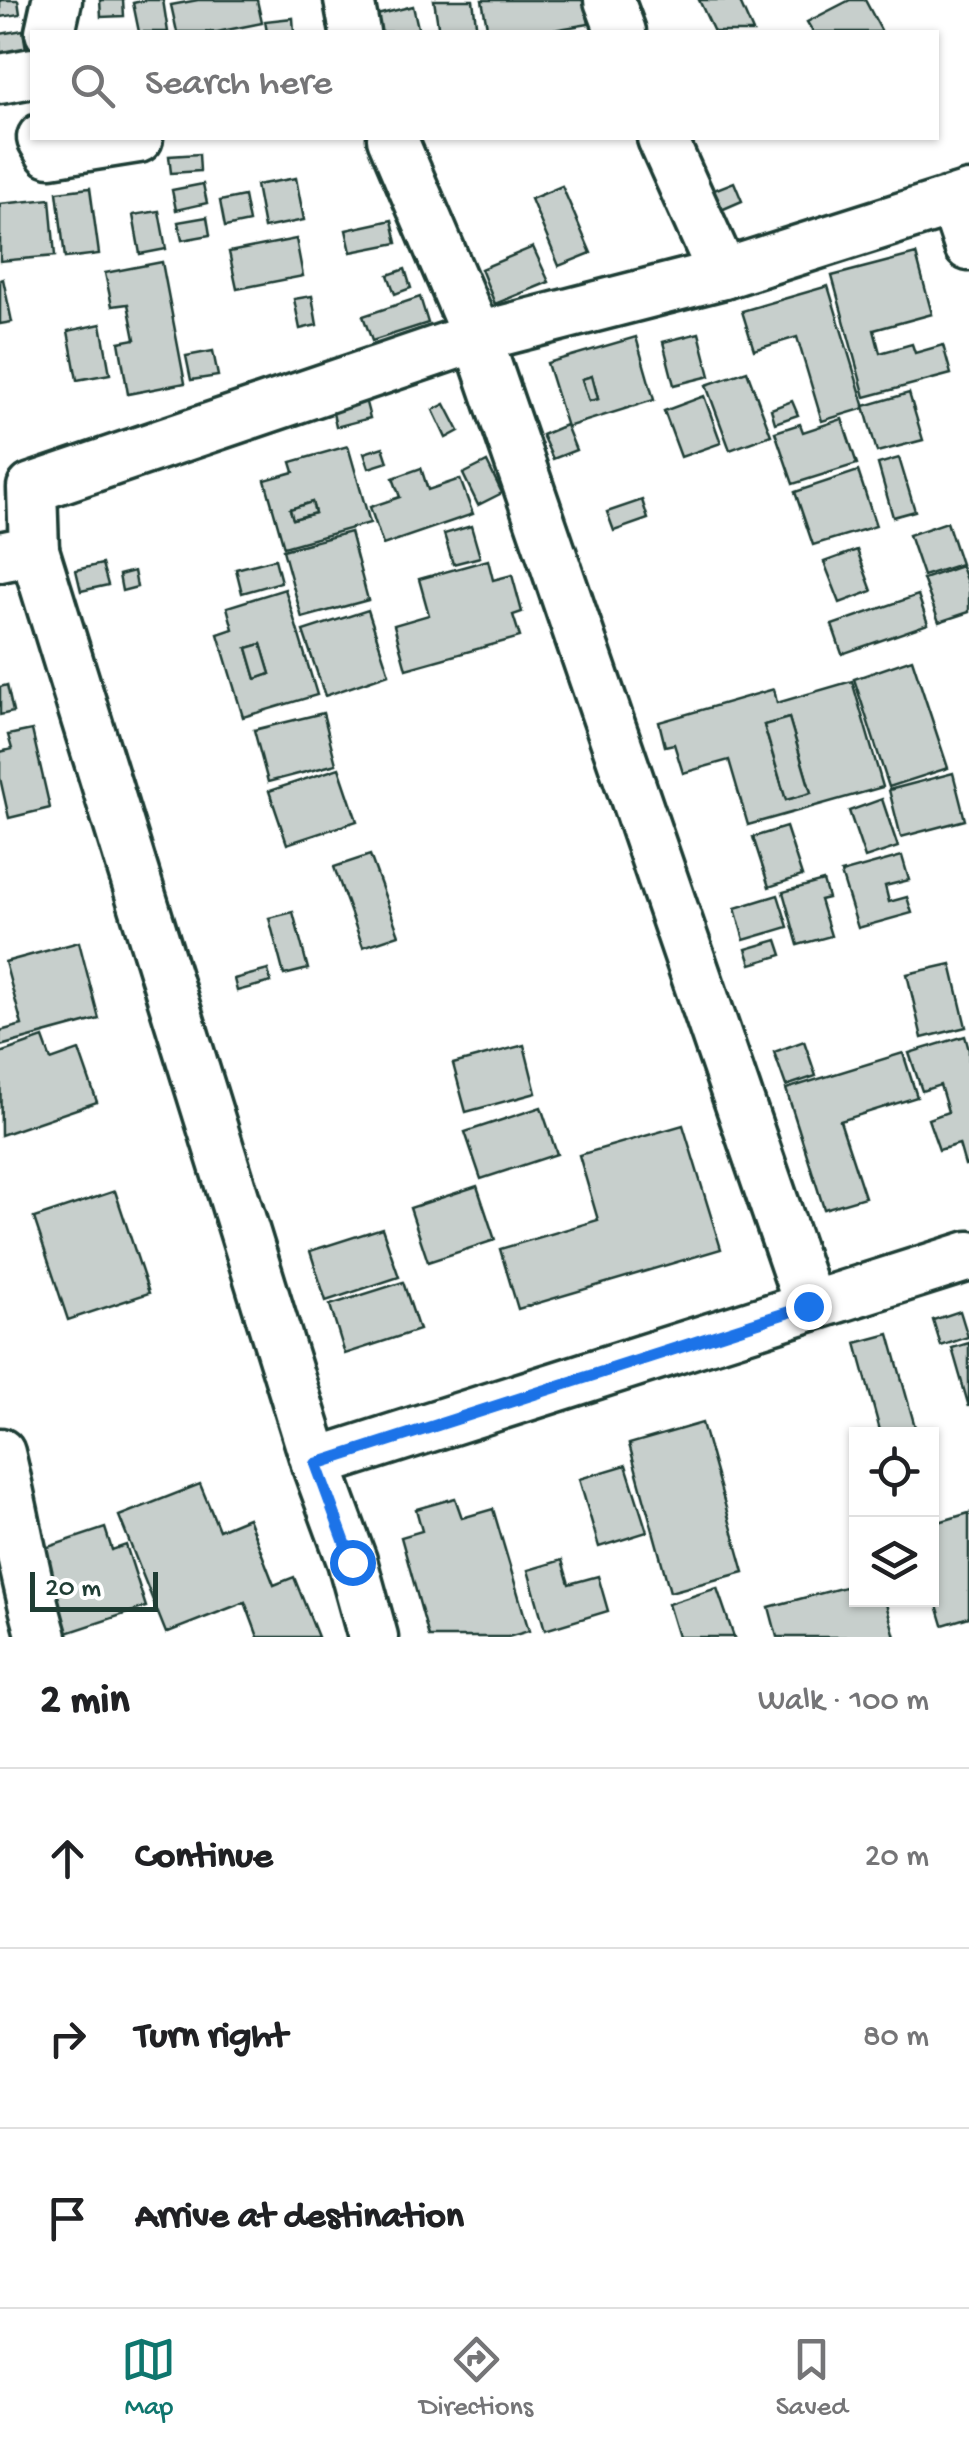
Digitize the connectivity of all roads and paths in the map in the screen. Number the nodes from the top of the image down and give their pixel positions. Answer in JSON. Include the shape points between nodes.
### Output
{"nodes":[{"id":1,"x":58,"y":0,"type":"edge"},
{"id":2,"x":349,"y":0,"type":"edge"},
{"id":3,"x":609,"y":0,"type":"edge"},
{"id":4,"x":50,"y":30,"type":"edge"},
{"id":5,"x":355,"y":30,"type":"edge"},
{"id":6,"x":621,"y":30,"type":"edge"},
{"id":7,"x":30,"y":74,"type":"edge"},
{"id":8,"x":0,"y":79,"type":"edge"},
{"id":9,"x":43,"y":140,"type":"edge"},
{"id":10,"x":125,"y":140,"type":"edge"},
{"id":11,"x":393,"y":140,"type":"edge"},
{"id":12,"x":663,"y":140,"type":"edge"},
{"id":13,"x":961,"y":199,"type":"edge"},
{"id":14,"x":969,"y":246,"type":"edge"},
{"id":15,"x":723,"y":274,"type":"junction"},
{"id":16,"x":477,"y":337,"type":"junction"},
{"id":17,"x":17,"y":554,"type":"edge"},
{"id":18,"x":969,"y":1256,"type":"edge"},
{"id":19,"x":808,"y":1306,"type":"junction"},
{"id":20,"x":0,"y":1453,"type":"edge"},
{"id":21,"x":316,"y":1464,"type":"junction"},
{"id":22,"x":9,"y":1529,"type":"edge"},
{"id":23,"x":42,"y":1637,"type":"edge"},
{"id":24,"x":373,"y":1637,"type":"edge"}],
"edges":[{"from":1,"to":4,"type":"street"},
{"from":2,"to":5,"type":"street"},
{"from":3,"to":6,"type":"street"},
{"from":7,"to":8,"type":"street"},
{"from":9,"to":10,"type":"street","via":[[50,152]]},
{"from":11,"to":16,"type":"street"},
{"from":12,"to":15,"type":"street"},
{"from":13,"to":14,"type":"street"},
{"from":13,"to":15,"type":"street"},
{"from":15,"to":16,"type":"street"},
{"from":16,"to":17,"type":"street","via":[[32,488]]},
{"from":16,"to":19,"type":"street"},
{"from":17,"to":21,"type":"street"},
{"from":18,"to":19,"type":"street"},
{"from":19,"to":21,"type":"street"},
{"from":20,"to":22,"type":"street"},
{"from":21,"to":24,"type":"street"},
{"from":22,"to":23,"type":"street"}]}
